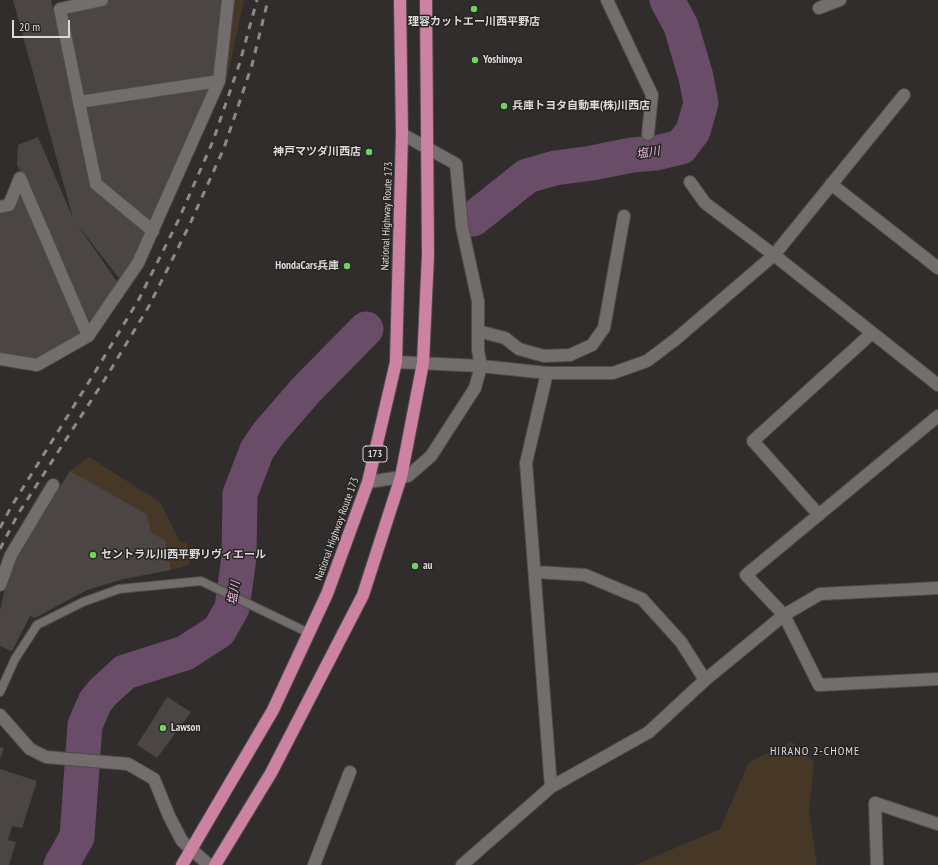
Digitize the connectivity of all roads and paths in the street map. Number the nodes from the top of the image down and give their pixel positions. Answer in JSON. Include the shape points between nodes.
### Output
{"nodes":[{"id":1,"x":102,"y":0,"type":"edge"},
{"id":2,"x":228,"y":0,"type":"edge"},
{"id":3,"x":400,"y":0,"type":"edge"},
{"id":4,"x":426,"y":0,"type":"edge"},
{"id":5,"x":607,"y":0,"type":"edge"},
{"id":6,"x":840,"y":0,"type":"edge"},
{"id":7,"x":819,"y":8,"type":"dead end"},
{"id":8,"x":219,"y":81,"type":"junction"},
{"id":9,"x":904,"y":95,"type":"dead end"},
{"id":10,"x":79,"y":102,"type":"junction"},
{"id":11,"x":402,"y":134,"type":"junction"},
{"id":12,"x":648,"y":134,"type":"dead end"},
{"id":13,"x":427,"y":148,"type":"junction"},
{"id":14,"x":690,"y":182,"type":"dead end"},
{"id":15,"x":831,"y":184,"type":"junction"},
{"id":16,"x":0,"y":207,"type":"edge"},
{"id":17,"x":624,"y":216,"type":"dead end"},
{"id":18,"x":153,"y":231,"type":"junction"},
{"id":19,"x":774,"y":255,"type":"junction"},
{"id":20,"x":938,"y":268,"type":"edge"},
{"id":21,"x":478,"y":331,"type":"junction"},
{"id":22,"x":872,"y":333,"type":"junction"},
{"id":23,"x":88,"y":336,"type":"junction"},
{"id":24,"x":0,"y":359,"type":"edge"},
{"id":25,"x":396,"y":362,"type":"junction"},
{"id":26,"x":423,"y":363,"type":"junction"},
{"id":27,"x":481,"y":366,"type":"junction"},
{"id":28,"x":547,"y":373,"type":"junction"},
{"id":29,"x":938,"y":385,"type":"edge"},
{"id":30,"x":938,"y":416,"type":"edge"},
{"id":31,"x":401,"y":477,"type":"junction"},
{"id":32,"x":368,"y":482,"type":"junction"},
{"id":33,"x":53,"y":485,"type":"dead end"},
{"id":34,"x":819,"y":514,"type":"junction"},
{"id":35,"x":535,"y":572,"type":"junction"},
{"id":36,"x":0,"y":585,"type":"edge"},
{"id":37,"x":938,"y":588,"type":"edge"},
{"id":38,"x":784,"y":614,"type":"junction"},
{"id":39,"x":309,"y":633,"type":"junction"},
{"id":40,"x":938,"y":679,"type":"edge"},
{"id":41,"x":705,"y":680,"type":"junction"},
{"id":42,"x":0,"y":692,"type":"edge"},
{"id":43,"x":0,"y":715,"type":"edge"},
{"id":44,"x":350,"y":772,"type":"dead end"},
{"id":45,"x":551,"y":787,"type":"junction"},
{"id":46,"x":938,"y":824,"type":"edge"},
{"id":47,"x":192,"y":850,"type":"junction"},
{"id":48,"x":182,"y":865,"type":"edge"},
{"id":49,"x":209,"y":865,"type":"edge"},
{"id":50,"x":215,"y":865,"type":"edge"},
{"id":51,"x":314,"y":865,"type":"edge"},
{"id":52,"x":462,"y":865,"type":"edge"},
{"id":53,"x":877,"y":865,"type":"edge"}],
"edges":[{"from":1,"to":10,"type":"street","via":[[60,9]]},
{"from":2,"to":8,"type":"street"},
{"from":3,"to":11,"type":"highway","name":"National Highway Route 173","number":"173"},
{"from":4,"to":13,"type":"highway"},
{"from":5,"to":12,"type":"street","via":[[652,95]]},
{"from":6,"to":7,"type":"street"},
{"from":8,"to":10,"type":"street"},
{"from":8,"to":18,"type":"street"},
{"from":9,"to":15,"type":"street"},
{"from":10,"to":18,"type":"street","via":[[96,184]]},
{"from":11,"to":13,"type":"street"},
{"from":11,"to":25,"type":"highway","name":"National Highway Route 173","number":"173"},
{"from":13,"to":21,"type":"street","via":[[456,164],[462,227],[478,301]]},
{"from":13,"to":26,"type":"highway","via":[[428,255]]},
{"from":14,"to":19,"type":"street","via":[[705,203]]},
{"from":15,"to":19,"type":"street"},
{"from":15,"to":20,"type":"street"},
{"from":16,"to":23,"type":"street","via":[[9,205],[20,178]]},
{"from":17,"to":21,"type":"street","via":[[604,328],[592,345],[570,355],[544,356],[518,349],[505,338]]},
{"from":18,"to":23,"type":"street","via":[[138,264]]},
{"from":19,"to":22,"type":"street"},
{"from":19,"to":28,"type":"street","via":[[647,361],[613,373]]},
{"from":21,"to":27,"type":"street"},
{"from":22,"to":29,"type":"street"},
{"from":22,"to":34,"type":"street","via":[[753,441]]},
{"from":23,"to":24,"type":"street","via":[[37,364]]},
{"from":25,"to":26,"type":"street"},
{"from":25,"to":32,"type":"highway","name":"National Highway Route 173","number":"173"},
{"from":26,"to":27,"type":"street"},
{"from":26,"to":31,"type":"highway"},
{"from":27,"to":28,"type":"street"},
{"from":27,"to":31,"type":"street","via":[[475,388],[431,456],[408,476]]},
{"from":28,"to":35,"type":"street","via":[[526,463]]},
{"from":30,"to":34,"type":"street"},
{"from":31,"to":32,"type":"street"},
{"from":31,"to":50,"type":"highway","via":[[363,595],[271,773]]},
{"from":32,"to":39,"type":"highway","name":"National Highway Route 173","number":"173","via":[[327,594]]},
{"from":33,"to":36,"type":"street","via":[[11,555]]},
{"from":34,"to":38,"type":"street","via":[[746,575]]},
{"from":35,"to":41,"type":"street","via":[[585,575],[642,598],[681,642]]},
{"from":35,"to":45,"type":"street"},
{"from":37,"to":38,"type":"street","via":[[820,594]]},
{"from":38,"to":40,"type":"street","via":[[819,685]]},
{"from":38,"to":41,"type":"street"},
{"from":39,"to":42,"type":"lane","via":[[201,581],[120,589],[83,602],[37,625],[15,659]]},
{"from":39,"to":47,"type":"highway","name":"National Highway Route 173","number":"173","via":[[273,710]]},
{"from":41,"to":45,"type":"street","via":[[649,732]]},
{"from":43,"to":47,"type":"street","via":[[30,749],[46,757],[128,764],[154,779],[182,841]]},
{"from":44,"to":51,"type":"street"},
{"from":45,"to":52,"type":"street"},
{"from":46,"to":53,"type":"street","via":[[875,803]]},
{"from":47,"to":48,"type":"highway","name":"National Highway Route 173","number":"173"},
{"from":47,"to":49,"type":"street"}]}
